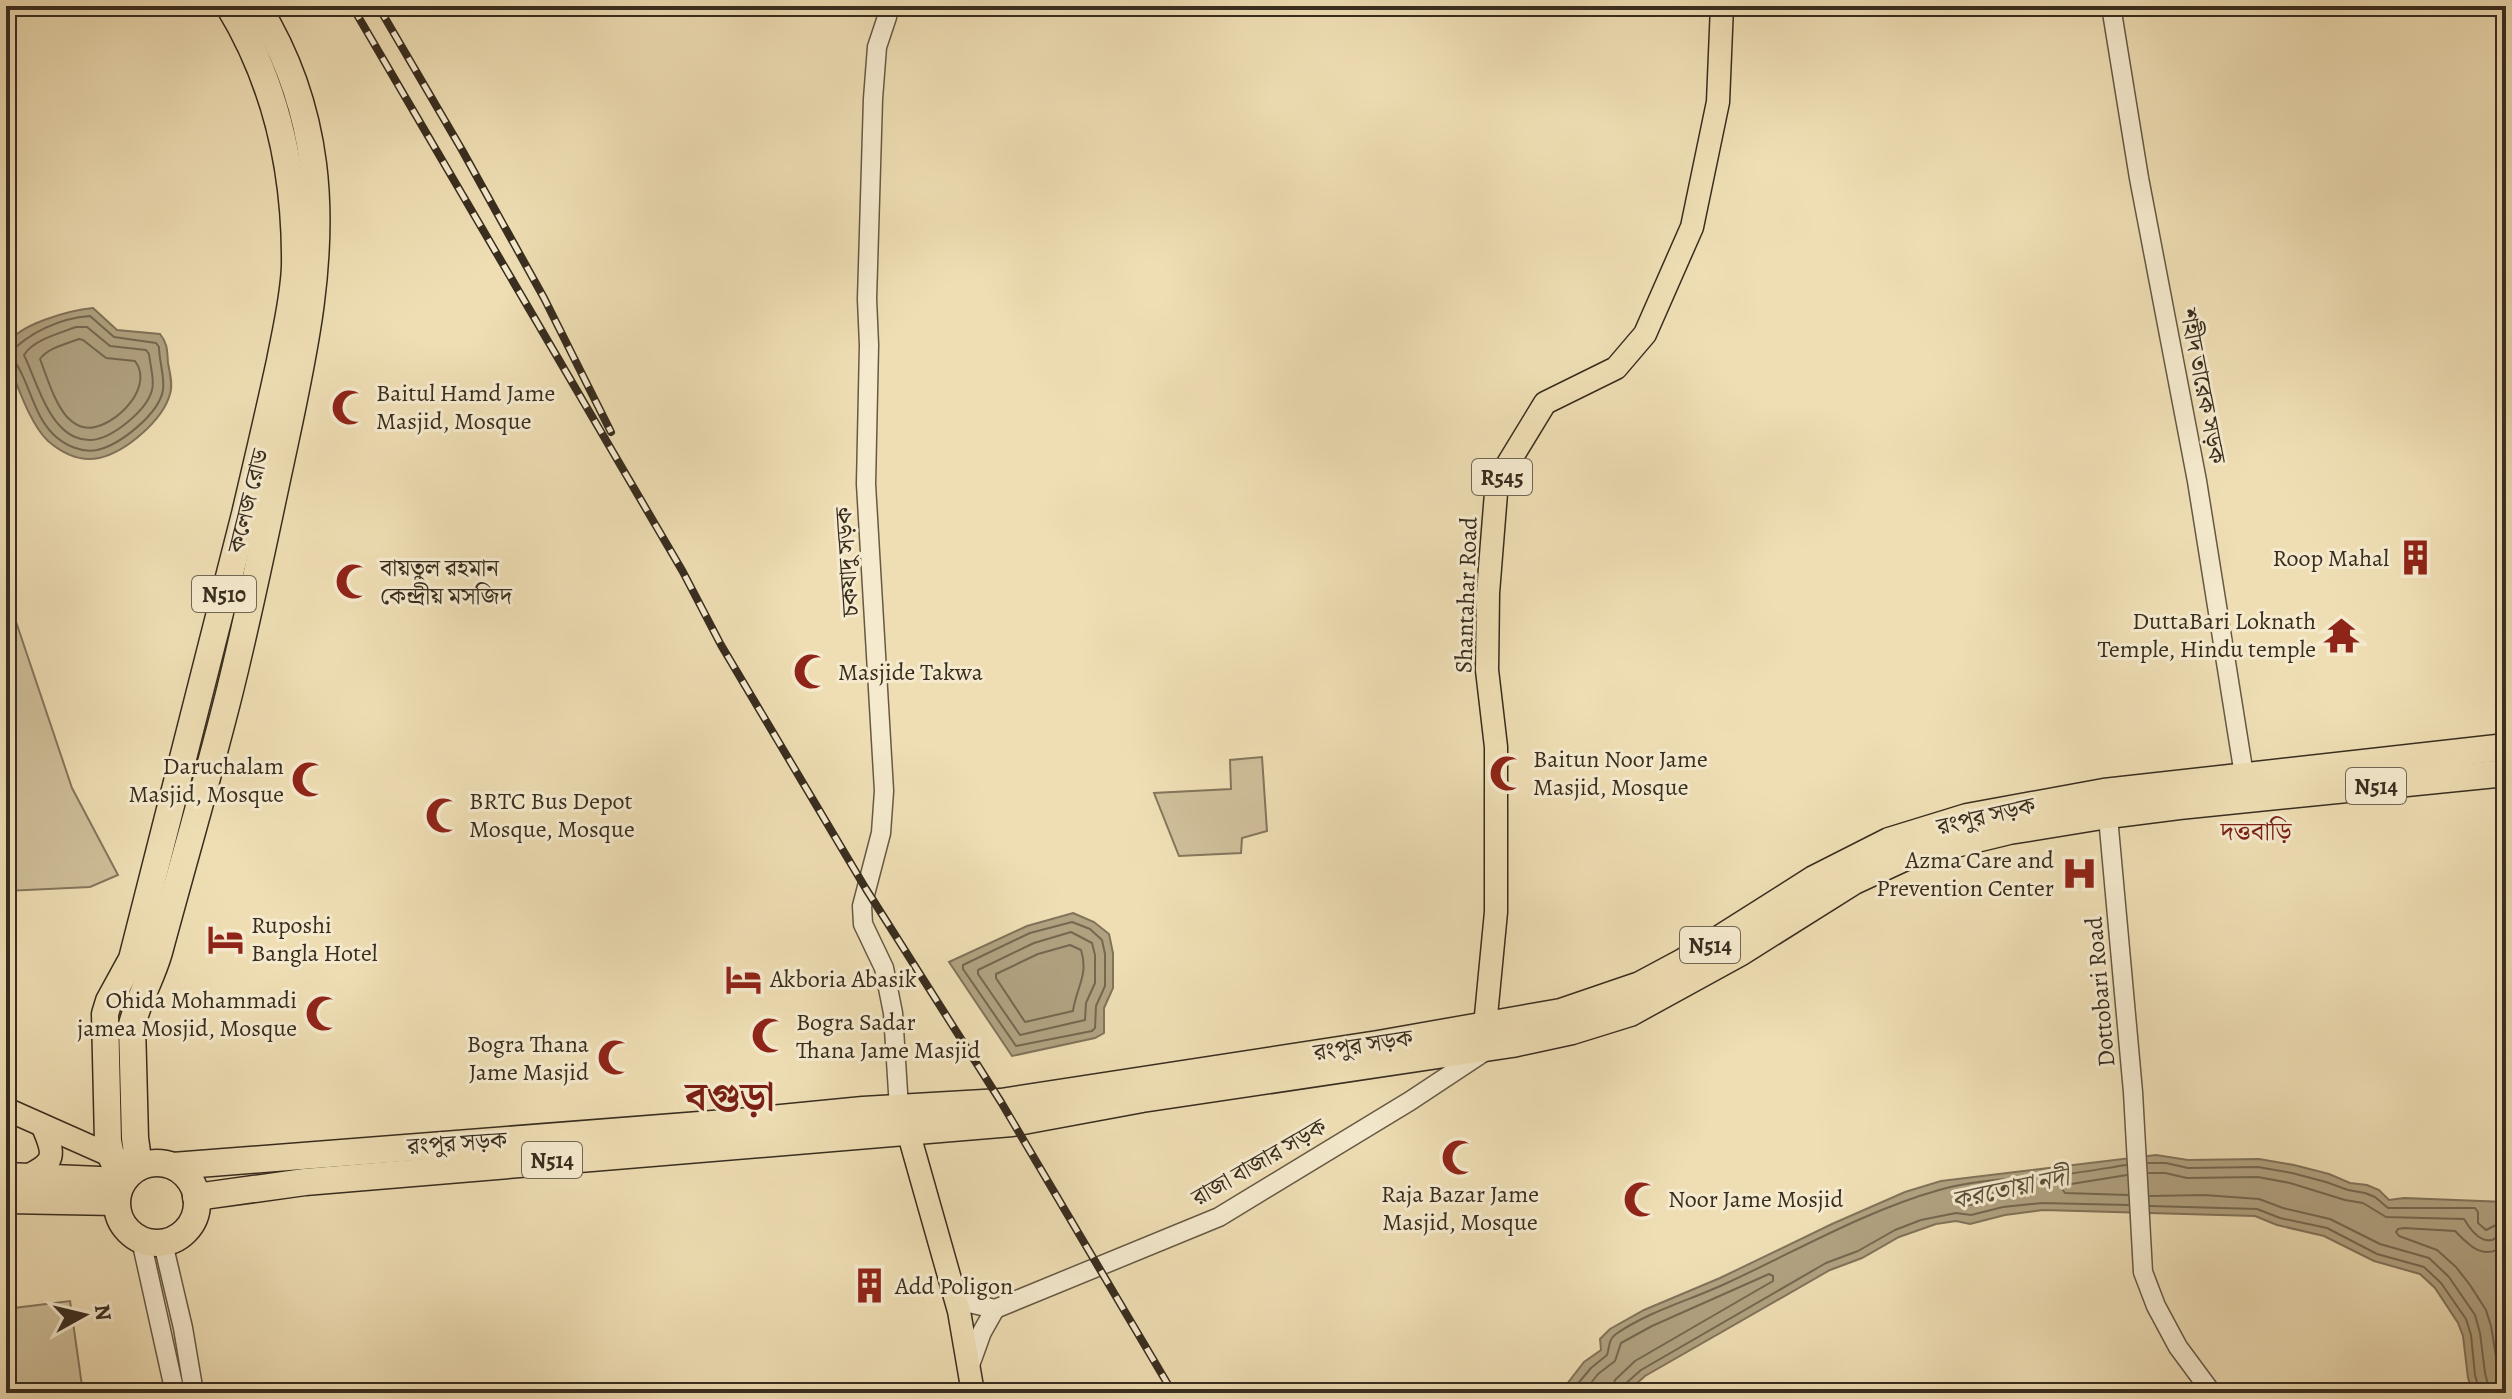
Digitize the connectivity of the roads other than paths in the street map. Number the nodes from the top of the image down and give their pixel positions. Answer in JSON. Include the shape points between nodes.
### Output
{"nodes":[{"id":1,"x":886,"y":6,"type":"edge"},
{"id":2,"x":1722,"y":6,"type":"edge"},
{"id":3,"x":2111,"y":6,"type":"edge"},
{"id":4,"x":247,"y":14,"type":"edge"},
{"id":5,"x":2506,"y":747,"type":"edge"},
{"id":6,"x":2506,"y":773,"type":"edge"},
{"id":7,"x":178,"y":776,"type":"junction"},
{"id":8,"x":205,"y":784,"type":"junction"},
{"id":9,"x":2246,"y":787,"type":"junction"},
{"id":10,"x":2106,"y":803,"type":"junction"},
{"id":11,"x":156,"y":916,"type":"junction"},
{"id":12,"x":1487,"y":1037,"type":"junction"},
{"id":13,"x":6,"y":1109,"type":"edge"},
{"id":14,"x":903,"y":1119,"type":"junction"},
{"id":15,"x":43,"y":1127,"type":"junction"},
{"id":16,"x":111,"y":1156,"type":"junction"},
{"id":17,"x":173,"y":1166,"type":"junction"},
{"id":18,"x":16,"y":1176,"type":"edge"},
{"id":19,"x":126,"y":1183,"type":"junction"},
{"id":20,"x":196,"y":1197,"type":"junction"},
{"id":21,"x":6,"y":1200,"type":"edge"},
{"id":22,"x":152,"y":1242,"type":"junction"},
{"id":23,"x":954,"y":1293,"type":"junction"},
{"id":24,"x":995,"y":1309,"type":"junction"},
{"id":25,"x":969,"y":1368,"type":"junction"},
{"id":26,"x":175,"y":1393,"type":"edge"},
{"id":27,"x":194,"y":1393,"type":"edge"},
{"id":28,"x":973,"y":1393,"type":"edge"},
{"id":29,"x":2212,"y":1393,"type":"edge"}],
"edges":[{"from":1,"to":14,"type":"street","name":"চকযাদু সড়ক","via":[[873,99],[866,484],[884,791],[881,833],[862,906],[863,924],[884,968],[893,1013]]},
{"from":2,"to":12,"type":"main road","name":"Shantahar Road","number":"R545","via":[[1718,102],[1692,227],[1645,334],[1616,368],[1545,403],[1496,493],[1487,657],[1496,747],[1496,912]]},
{"from":3,"to":9,"type":"street","name":"শহীদ তারেক সড়ক"},
{"from":4,"to":7,"type":"highway","name":"কলেজ রোড","number":"N510","via":[[286,150],[295,268],[265,432]]},
{"from":4,"to":8,"type":"highway","name":"কলেজ রোড","number":"N510","via":[[286,61],[303,111],[313,166],[313,277],[306,337],[263,544]]},
{"from":5,"to":9,"type":"highway","name":"রংপুর সড়ক","number":"N514"},
{"from":6,"to":9,"type":"highway","number":"N514"},
{"from":7,"to":8,"type":"highway"},
{"from":7,"to":11,"type":"highway","name":"কলেজ রোড","number":"N510"},
{"from":8,"to":11,"type":"highway","name":"কলেজ রোড","number":"N510"},
{"from":9,"to":10,"type":"highway","name":"রংপুর সড়ক","number":"N514"},
{"from":10,"to":12,"type":"highway","name":"রংপুর সড়ক","number":"N514","via":[[1967,817],[1897,837],[1814,879],[1640,985]]},
{"from":10,"to":29,"type":"street","name":"Dottobari Road","via":[[2133,1092],[2143,1272],[2178,1347]]},
{"from":11,"to":16,"type":"highway","name":"কলেজ রোড","number":"N510","via":[[105,1014]]},
{"from":11,"to":19,"type":"highway","name":"কলেজ রোড","number":"N510","via":[[154,970],[132,1025],[135,1138]]},
{"from":12,"to":14,"type":"highway","name":"রংপুর সড়ক","number":"N514"},
{"from":12,"to":24,"type":"street","name":"রাজা বাজার সড়ক","via":[[1410,1101],[1219,1217]]},
{"from":13,"to":15,"type":"main road"},
{"from":14,"to":17,"type":"highway","name":"রংপুর সড়ক"},
{"from":14,"to":20,"type":"highway","name":"রংপুর সড়ক","number":"N514"},
{"from":14,"to":23,"type":"main road"},
{"from":15,"to":16,"type":"main road"},
{"from":15,"to":18,"type":"main road","via":[[52,1146],[49,1162]]},
{"from":16,"to":19,"type":"highway","name":"কলেজ রোড","number":"N510"},
{"from":17,"to":19,"type":"highway","via":[[150,1163]]},
{"from":17,"to":20,"type":"highway","via":[[192,1184]]},
{"from":18,"to":19,"type":"highway"},
{"from":19,"to":21,"type":"highway"},
{"from":19,"to":22,"type":"highway","via":[[118,1214],[131,1234]]},
{"from":20,"to":22,"type":"highway","via":[[195,1216],[183,1234]]},
{"from":22,"to":26,"type":"street"},
{"from":22,"to":27,"type":"street","via":[[183,1328]]},
{"from":23,"to":24,"type":"street"},
{"from":23,"to":25,"type":"main road"},
{"from":24,"to":25,"type":"street"},
{"from":25,"to":28,"type":"main road"}]}
